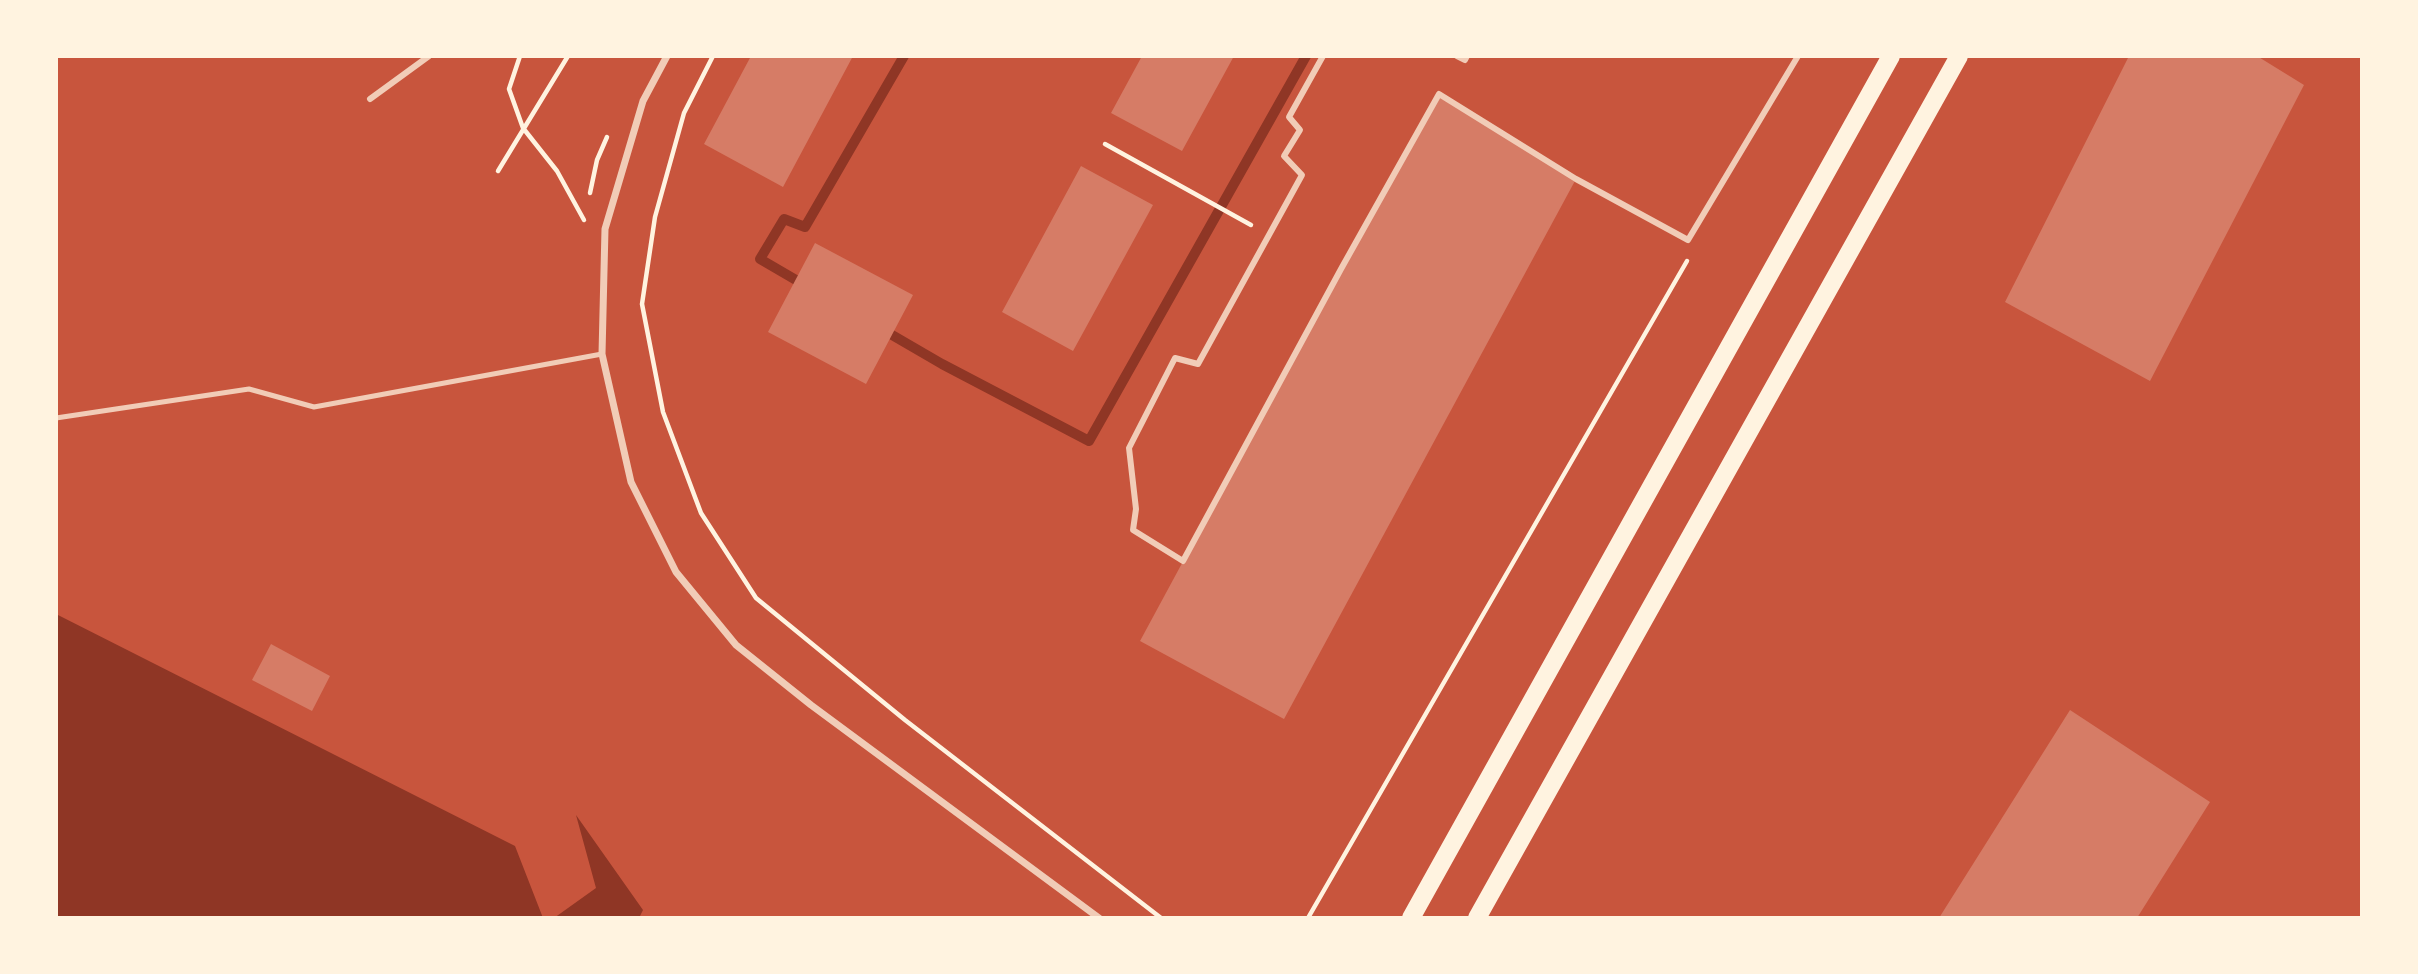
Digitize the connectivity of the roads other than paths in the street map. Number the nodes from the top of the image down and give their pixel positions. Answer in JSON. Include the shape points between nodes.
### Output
{"nodes":[{"id":1,"x":429,"y":56,"type":"edge"},
{"id":2,"x":667,"y":56,"type":"edge"},
{"id":3,"x":1323,"y":56,"type":"edge"},
{"id":4,"x":1457,"y":56,"type":"edge"},
{"id":5,"x":1467,"y":56,"type":"edge"},
{"id":6,"x":1798,"y":56,"type":"edge"},
{"id":7,"x":1891,"y":56,"type":"edge"},
{"id":8,"x":1959,"y":56,"type":"edge"},
{"id":9,"x":370,"y":99,"type":"dead end"},
{"id":10,"x":602,"y":354,"type":"junction"},
{"id":11,"x":56,"y":418,"type":"edge"},
{"id":12,"x":1099,"y":918,"type":"edge"},
{"id":13,"x":1412,"y":918,"type":"edge"},
{"id":14,"x":1477,"y":918,"type":"edge"}],
"edges":[{"from":1,"to":9,"type":"street"},
{"from":2,"to":10,"type":"street","via":[[643,101],[606,229]]},
{"from":3,"to":6,"type":"street","via":[[1289,117],[1300,130],[1284,156],[1302,175],[1198,364],[1175,358],[1129,447],[1136,509],[1133,530],[1183,561],[1439,94],[1576,179],[1688,240]]},
{"from":4,"to":5,"type":"street","via":[[1465,60]]},
{"from":7,"to":13,"type":"main road"},
{"from":8,"to":14,"type":"main road"},
{"from":10,"to":11,"type":"lane","via":[[314,407],[250,389]]},
{"from":10,"to":12,"type":"street","via":[[631,482],[676,572],[736,645]]}]}
